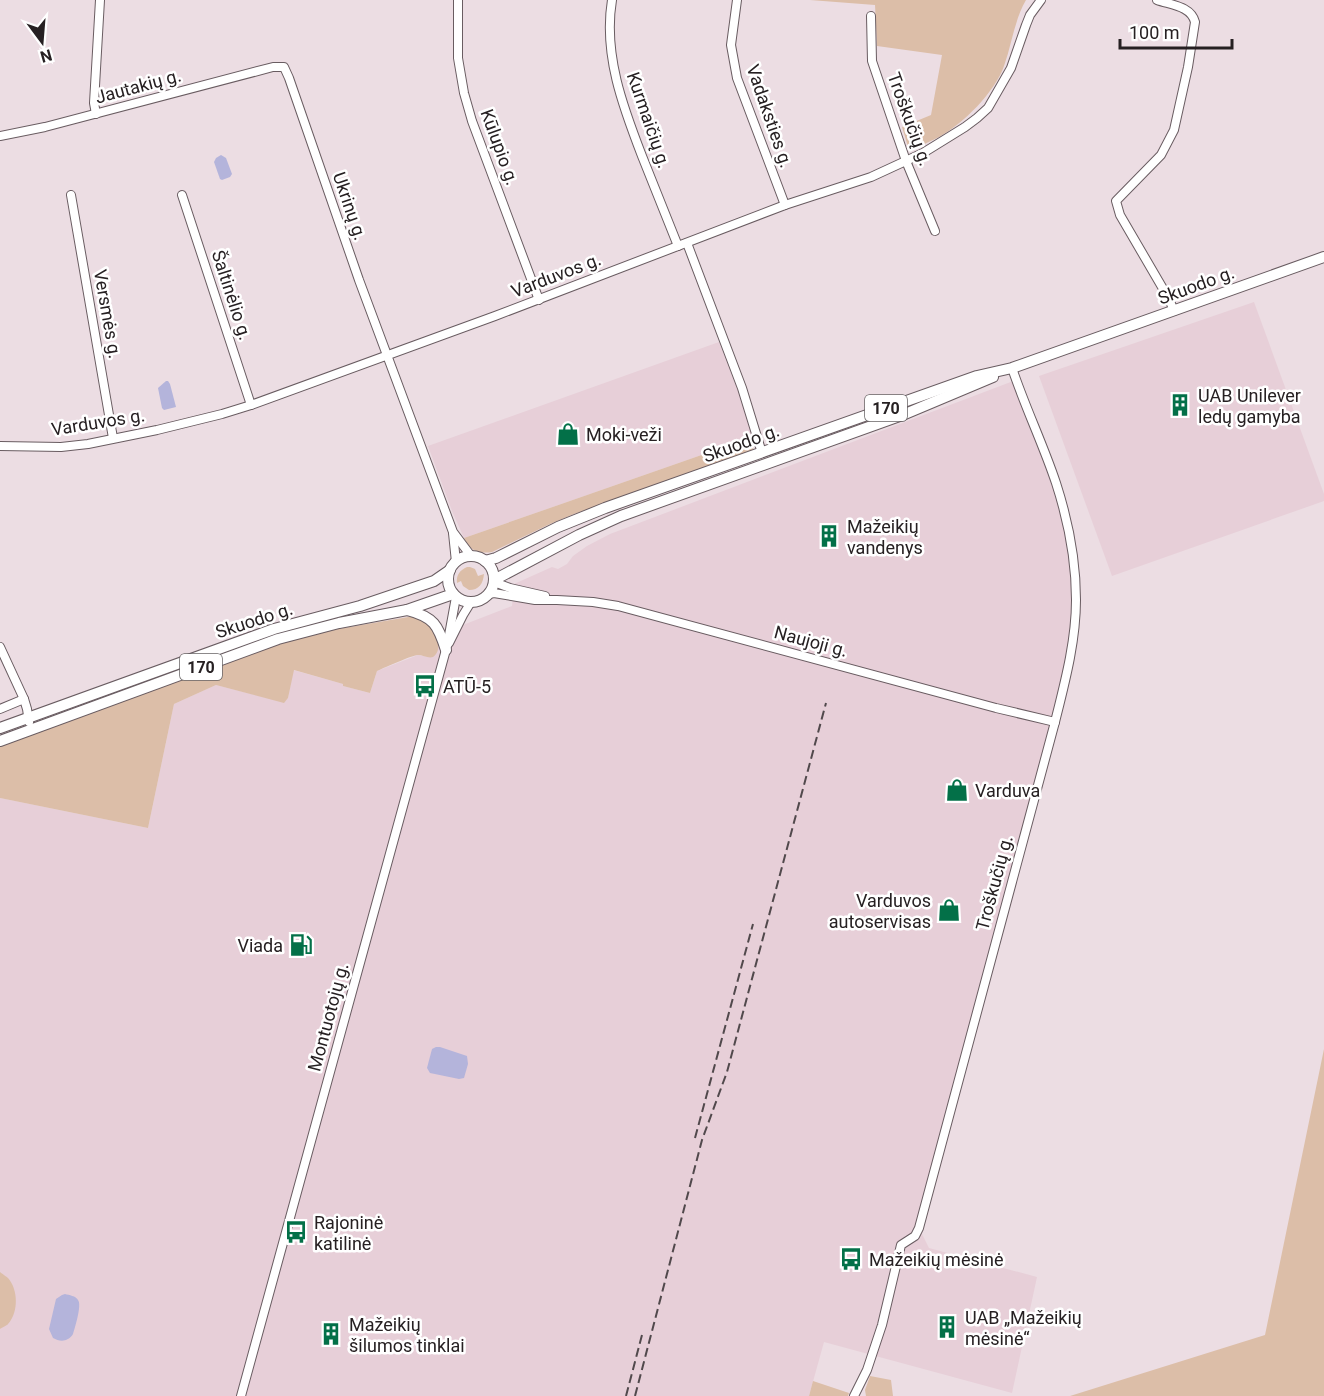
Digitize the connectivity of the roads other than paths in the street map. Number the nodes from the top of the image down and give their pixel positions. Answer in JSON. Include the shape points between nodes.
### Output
{"nodes":[{"id":1,"x":100,"y":0,"type":"edge"},
{"id":2,"x":458,"y":0,"type":"edge"},
{"id":3,"x":612,"y":0,"type":"edge"},
{"id":4,"x":737,"y":0,"type":"edge"},
{"id":5,"x":1041,"y":0,"type":"edge"},
{"id":6,"x":1157,"y":0,"type":"edge"},
{"id":7,"x":871,"y":16,"type":"dead end"},
{"id":8,"x":284,"y":67,"type":"joint"},
{"id":9,"x":96,"y":114,"type":"junction"},
{"id":10,"x":0,"y":136,"type":"edge"},
{"id":11,"x":906,"y":161,"type":"junction"},
{"id":12,"x":70,"y":195,"type":"dead end"},
{"id":13,"x":182,"y":195,"type":"dead end"},
{"id":14,"x":785,"y":205,"type":"junction"},
{"id":15,"x":935,"y":231,"type":"dead end"},
{"id":16,"x":683,"y":245,"type":"junction"},
{"id":17,"x":1324,"y":257,"type":"edge"},
{"id":18,"x":539,"y":300,"type":"junction"},
{"id":19,"x":1174,"y":311,"type":"junction"},
{"id":20,"x":386,"y":357,"type":"junction"},
{"id":21,"x":1012,"y":368,"type":"junction"},
{"id":22,"x":251,"y":405,"type":"junction"},
{"id":23,"x":113,"y":438,"type":"junction"},
{"id":24,"x":0,"y":446,"type":"edge"},
{"id":25,"x":762,"y":453,"type":"junction"},
{"id":26,"x":453,"y":532,"type":"junction"},
{"id":27,"x":471,"y":556,"type":"junction"},
{"id":28,"x":485,"y":561,"type":"junction"},
{"id":29,"x":453,"y":566,"type":"junction"},
{"id":30,"x":494,"y":581,"type":"junction"},
{"id":31,"x":489,"y":594,"type":"junction"},
{"id":32,"x":455,"y":596,"type":"junction"},
{"id":33,"x":557,"y":600,"type":"junction"},
{"id":34,"x":471,"y":602,"type":"junction"},
{"id":35,"x":407,"y":610,"type":"junction"},
{"id":36,"x":0,"y":647,"type":"edge"},
{"id":37,"x":447,"y":648,"type":"junction"},
{"id":38,"x":24,"y":699,"type":"junction"},
{"id":39,"x":0,"y":709,"type":"edge"},
{"id":40,"x":27,"y":718,"type":"junction"},
{"id":41,"x":1055,"y":722,"type":"junction"},
{"id":42,"x":0,"y":728,"type":"edge"},
{"id":43,"x":31,"y":729,"type":"junction"},
{"id":44,"x":0,"y":741,"type":"edge"},
{"id":45,"x":241,"y":1396,"type":"edge"},
{"id":46,"x":854,"y":1396,"type":"edge"}],
"edges":[{"from":1,"to":9,"type":"street"},
{"from":2,"to":18,"type":"street","name":"Kūlupio g.","via":[[458,58],[464,93]]},
{"from":3,"to":16,"type":"street","name":"Kurmaičių g.","via":[[611,52],[617,85],[629,123]]},
{"from":4,"to":14,"type":"street","name":"Vadaksties g.","via":[[731,45],[737,78]]},
{"from":5,"to":11,"type":"street","name":"Varduvos g.","via":[[1030,15],[1011,68],[988,108],[945,140]]},
{"from":6,"to":19,"type":"street","via":[[1193,15],[1186,77],[1174,130],[1161,155],[1116,201]]},
{"from":7,"to":11,"type":"street","name":"Troškučių g.","via":[[872,61]]},
{"from":8,"to":9,"type":"street","name":"Jautakių g."},
{"from":8,"to":20,"type":"street","name":"Ukrinų g."},
{"from":9,"to":10,"type":"street","name":"Jautakių g."},
{"from":11,"to":14,"type":"street","name":"Varduvos g.","via":[[871,177]]},
{"from":11,"to":15,"type":"street","name":"Troškučių g."},
{"from":12,"to":23,"type":"street","name":"Versmės g."},
{"from":13,"to":22,"type":"street","name":"Šaltinėlio g."},
{"from":14,"to":16,"type":"street","name":"Varduvos g."},
{"from":16,"to":18,"type":"street","name":"Varduvos g."},
{"from":16,"to":25,"type":"street","name":"Kurmaičių g.","via":[[744,396]]},
{"from":17,"to":19,"type":"main road","name":"Skuodo g.","number":"170"},
{"from":18,"to":20,"type":"street","name":"Varduvos g."},
{"from":19,"to":21,"type":"main road","name":"Skuodo g.","number":"170"},
{"from":20,"to":22,"type":"street","name":"Varduvos g."},
{"from":20,"to":26,"type":"street","name":"Ukrinų g."},
{"from":21,"to":25,"type":"main road","name":"Skuodo g.","number":"170","via":[[976,376]]},
{"from":21,"to":30,"type":"main road","name":"Skuodo g.","number":"170","via":[[905,414],[602,524]]},
{"from":21,"to":41,"type":"street","name":"Troškučių g.","via":[[1056,483],[1072,553],[1074,628]]},
{"from":22,"to":23,"type":"street","name":"Varduvos g."},
{"from":23,"to":24,"type":"street","name":"Varduvos g.","via":[[61,447]]},
{"from":25,"to":28,"type":"main road","name":"Skuodo g.","number":"170","via":[[585,516]]},
{"from":26,"to":27,"type":"street"},
{"from":26,"to":29,"type":"street"},
{"from":27,"to":28,"type":"main road"},
{"from":27,"to":29,"type":"main road"},
{"from":28,"to":30,"type":"main road"},
{"from":29,"to":32,"type":"main road","via":[[448,580]]},
{"from":29,"to":40,"type":"main road","name":"Skuodo g.","number":"170","via":[[434,581],[360,606],[274,628]]},
{"from":30,"to":31,"type":"main road"},
{"from":30,"to":33,"type":"street","name":"Naujoji g."},
{"from":31,"to":33,"type":"street","name":"Naujoji g."},
{"from":31,"to":34,"type":"main road"},
{"from":32,"to":34,"type":"main road"},
{"from":32,"to":35,"type":"main road","name":"Skuodo g.","number":"170"},
{"from":32,"to":37,"type":"street","name":"Montuotojų g."},
{"from":33,"to":41,"type":"street","name":"Naujoji g.","via":[[618,606]]},
{"from":34,"to":37,"type":"street","name":"Montuotojų g."},
{"from":35,"to":37,"type":"main road","via":[[432,620]]},
{"from":35,"to":43,"type":"main road","name":"Skuodo g.","number":"170","via":[[278,639]]},
{"from":36,"to":38,"type":"street"},
{"from":37,"to":45,"type":"street","name":"Montuotojų g."},
{"from":38,"to":39,"type":"street"},
{"from":38,"to":40,"type":"street"},
{"from":40,"to":42,"type":"main road","name":"Skuodo g.","number":"170"},
{"from":40,"to":43,"type":"street"},
{"from":41,"to":46,"type":"street","name":"Troškučių g.","via":[[920,1228],[901,1245],[882,1325]]},
{"from":43,"to":44,"type":"main road","name":"Skuodo g.","number":"170"}]}
